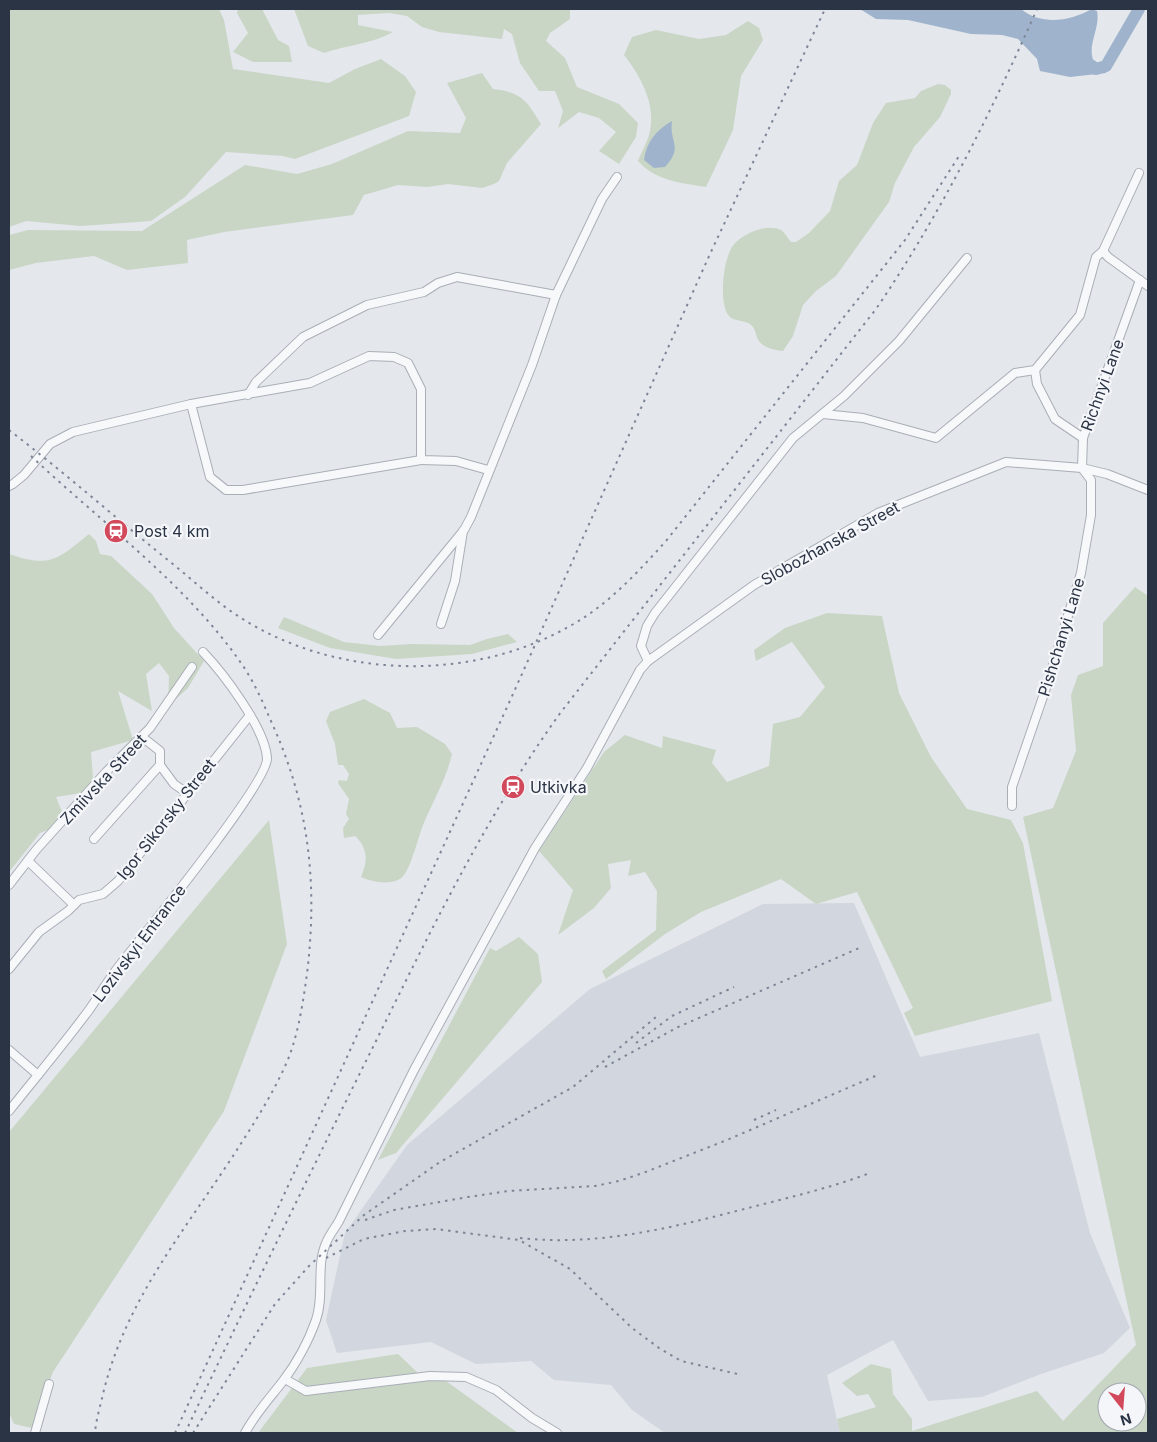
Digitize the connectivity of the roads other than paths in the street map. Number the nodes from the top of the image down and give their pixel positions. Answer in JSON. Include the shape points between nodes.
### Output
{"nodes":[{"id":1,"x":1139,"y":173,"type":"dead end"},
{"id":2,"x":617,"y":177,"type":"dead end"},
{"id":3,"x":1103,"y":251,"type":"junction"},
{"id":4,"x":967,"y":258,"type":"dead end"},
{"id":5,"x":1140,"y":280,"type":"junction"},
{"id":6,"x":1148,"y":286,"type":"edge"},
{"id":7,"x":556,"y":295,"type":"junction"},
{"id":8,"x":1035,"y":370,"type":"junction"},
{"id":9,"x":248,"y":395,"type":"junction"},
{"id":10,"x":191,"y":404,"type":"junction"},
{"id":11,"x":823,"y":414,"type":"junction"},
{"id":12,"x":1083,"y":438,"type":"junction"},
{"id":13,"x":421,"y":460,"type":"junction"},
{"id":14,"x":1082,"y":468,"type":"junction"},
{"id":15,"x":488,"y":470,"type":"junction"},
{"id":16,"x":9,"y":486,"type":"edge"},
{"id":17,"x":1148,"y":490,"type":"edge"},
{"id":18,"x":464,"y":530,"type":"junction"},
{"id":19,"x":440,"y":624,"type":"dead end"},
{"id":20,"x":378,"y":635,"type":"dead end"},
{"id":21,"x":203,"y":652,"type":"dead end"},
{"id":22,"x":648,"y":661,"type":"junction"},
{"id":23,"x":192,"y":667,"type":"dead end"},
{"id":24,"x":250,"y":715,"type":"junction"},
{"id":25,"x":142,"y":737,"type":"junction"},
{"id":26,"x":160,"y":765,"type":"junction"},
{"id":27,"x":187,"y":793,"type":"junction"},
{"id":28,"x":1012,"y":806,"type":"dead end"},
{"id":29,"x":94,"y":839,"type":"dead end"},
{"id":30,"x":28,"y":861,"type":"junction"},
{"id":31,"x":9,"y":885,"type":"edge"},
{"id":32,"x":74,"y":905,"type":"junction"},
{"id":33,"x":9,"y":970,"type":"edge"},
{"id":34,"x":9,"y":1050,"type":"edge"},
{"id":35,"x":38,"y":1075,"type":"junction"},
{"id":36,"x":9,"y":1110,"type":"edge"},
{"id":37,"x":285,"y":1379,"type":"junction"},
{"id":38,"x":48,"y":1384,"type":"dead end"},
{"id":39,"x":35,"y":1433,"type":"edge"},
{"id":40,"x":245,"y":1433,"type":"edge"},
{"id":41,"x":557,"y":1433,"type":"edge"}],
"edges":[{"from":1,"to":3,"type":"street"},
{"from":2,"to":7,"type":"street","via":[[602,199]]},
{"from":3,"to":5,"type":"street"},
{"from":3,"to":8,"type":"street","via":[[1096,257],[1080,314]]},
{"from":4,"to":11,"type":"street","via":[[899,341]]},
{"from":5,"to":6,"type":"street"},
{"from":5,"to":12,"type":"street","name":"Richnyi Lane"},
{"from":7,"to":9,"type":"street","via":[[457,277],[424,292],[366,305],[303,337],[256,382]]},
{"from":7,"to":15,"type":"street","via":[[532,365]]},
{"from":8,"to":11,"type":"street","via":[[1015,373],[936,438],[863,418]]},
{"from":8,"to":12,"type":"street","name":"Richnyi Lane","via":[[1037,384],[1055,419]]},
{"from":9,"to":10,"type":"street"},
{"from":9,"to":13,"type":"street","via":[[310,383],[368,356],[394,357],[408,364],[421,389]]},
{"from":10,"to":13,"type":"street","via":[[210,477],[226,490],[243,490]]},
{"from":10,"to":16,"type":"street","via":[[58,438],[18,481]]},
{"from":11,"to":22,"type":"street","via":[[793,438],[655,613],[641,646]]},
{"from":12,"to":14,"type":"street"},
{"from":13,"to":15,"type":"street","via":[[456,461]]},
{"from":14,"to":17,"type":"street","name":"Slobozhanska Street"},
{"from":14,"to":22,"type":"street","name":"Slobozhanska Street","via":[[1006,462],[898,504],[754,585]]},
{"from":14,"to":28,"type":"street","name":"Pishchanyi Lane","via":[[1091,480],[1091,515],[1082,573],[1012,786]]},
{"from":15,"to":18,"type":"street"},
{"from":18,"to":19,"type":"street","via":[[455,581]]},
{"from":18,"to":20,"type":"street"},
{"from":21,"to":24,"type":"street"},
{"from":22,"to":37,"type":"street","name":"Slobozhanska Street","via":[[587,768],[535,848],[414,1070],[339,1222],[326,1241],[317,1319]]},
{"from":23,"to":25,"type":"street","name":"Zmiivska Street"},
{"from":24,"to":27,"type":"street","name":"Igor Sikorsky Street"},
{"from":24,"to":35,"type":"street","name":"Lozivskyi Entrance","via":[[267,758],[264,772],[216,841]]},
{"from":25,"to":26,"type":"street","via":[[160,751]]},
{"from":25,"to":30,"type":"street","name":"Zmiivska Street","via":[[106,772]]},
{"from":26,"to":27,"type":"street","via":[[174,784]]},
{"from":26,"to":29,"type":"street"},
{"from":27,"to":32,"type":"street","name":"Igor Sikorsky Street","via":[[111,888]]},
{"from":30,"to":31,"type":"street","name":"Zmiivska Street"},
{"from":30,"to":32,"type":"street"},
{"from":32,"to":33,"type":"street","name":"Igor Sikorsky Street","via":[[38,932]]},
{"from":34,"to":35,"type":"street"},
{"from":35,"to":36,"type":"street","name":"Lozivskyi Entrance"},
{"from":37,"to":40,"type":"street","name":"Slobozhanska Street"},
{"from":37,"to":41,"type":"street","via":[[306,1390],[430,1376],[466,1377],[496,1390]]},
{"from":38,"to":39,"type":"street"}]}
